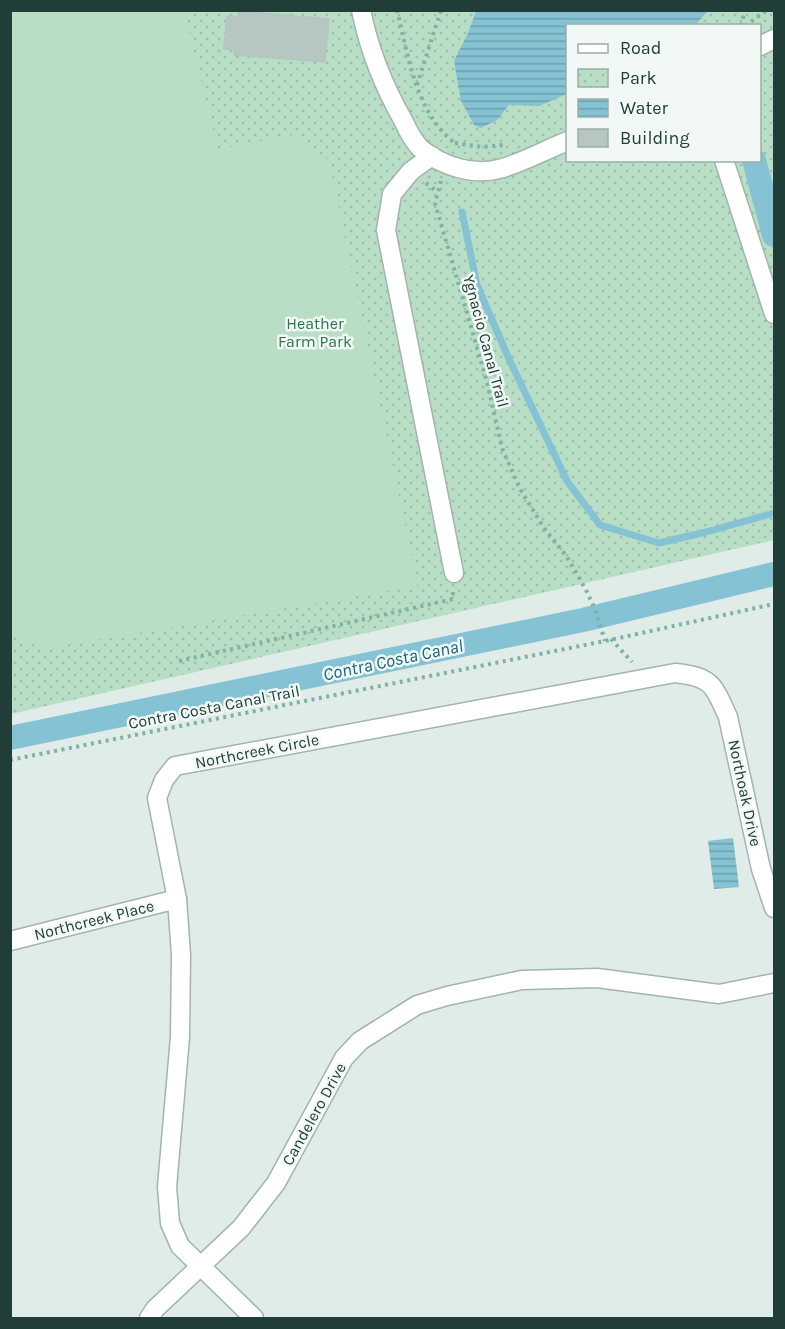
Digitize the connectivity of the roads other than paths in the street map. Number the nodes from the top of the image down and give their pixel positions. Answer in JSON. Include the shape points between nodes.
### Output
{"nodes":[{"id":1,"x":361,"y":10,"type":"edge"},
{"id":2,"x":566,"y":141,"type":"edge"},
{"id":3,"x":440,"y":160,"type":"junction"},
{"id":4,"x":725,"y":162,"type":"edge"},
{"id":5,"x":774,"y":314,"type":"edge"},
{"id":6,"x":454,"y":573,"type":"road end"},
{"id":7,"x":708,"y":681,"type":"joint"},
{"id":8,"x":177,"y":899,"type":"junction"},
{"id":9,"x":774,"y":908,"type":"edge"},
{"id":10,"x":10,"y":941,"type":"edge"},
{"id":11,"x":774,"y":983,"type":"edge"},
{"id":12,"x":200,"y":1268,"type":"junction"},
{"id":13,"x":149,"y":1318,"type":"edge"},
{"id":14,"x":254,"y":1318,"type":"edge"}],
"edges":[{"from":1,"to":3,"type":"street","via":[[367,39],[390,97],[420,148]]},
{"from":2,"to":3,"type":"street","via":[[499,170],[468,171]]},
{"from":3,"to":6,"type":"street","via":[[411,171],[392,194],[386,230]]},
{"from":4,"to":5,"type":"street"},
{"from":7,"to":8,"type":"street","name":"Northcreek Circle","via":[[675,673],[175,766],[157,798]]},
{"from":7,"to":9,"type":"street","name":"Northoak Drive","via":[[728,717],[761,869]]},
{"from":8,"to":10,"type":"street","name":"Northcreek Place"},
{"from":8,"to":12,"type":"street","name":"Northcreek Circle","via":[[180,1036],[167,1187],[170,1223],[180,1246]]},
{"from":11,"to":12,"type":"street","name":"Candelero Drive","via":[[719,994],[597,978],[522,980],[417,1005],[360,1041],[344,1058],[276,1183],[241,1228]]},
{"from":12,"to":13,"type":"street","name":"Candelero Drive"},
{"from":12,"to":14,"type":"street","name":"Northcreek Circle"}]}
